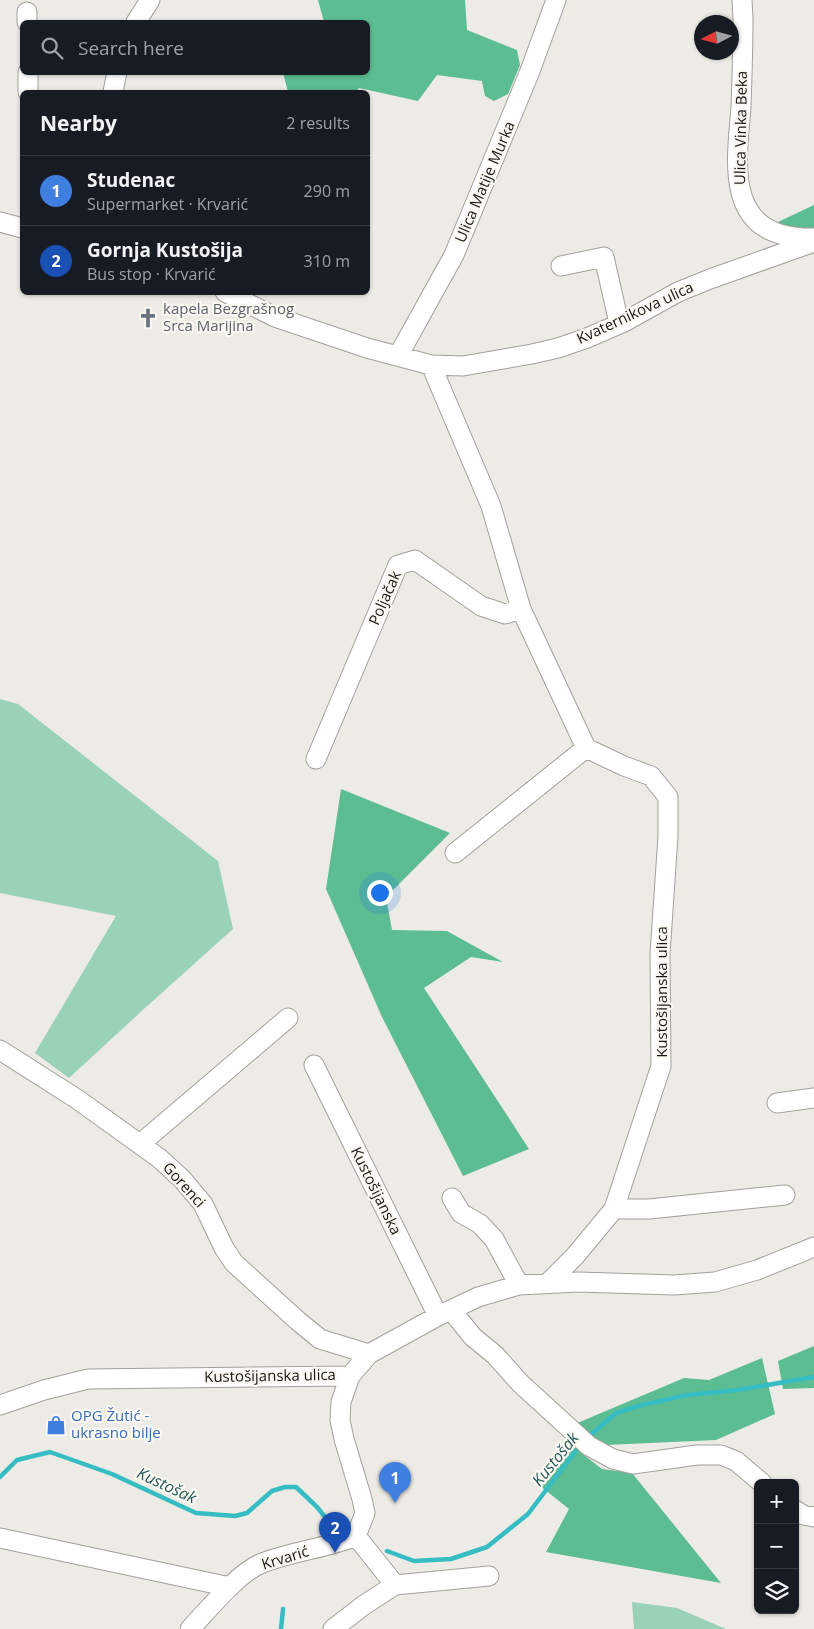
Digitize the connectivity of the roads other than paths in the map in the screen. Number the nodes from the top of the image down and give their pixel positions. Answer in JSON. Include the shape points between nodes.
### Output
{"nodes":[{"id":1,"x":150,"y":0,"type":"edge"},
{"id":2,"x":556,"y":0,"type":"edge"},
{"id":3,"x":742,"y":0,"type":"edge"},
{"id":4,"x":137,"y":20,"type":"edge"},
{"id":5,"x":28,"y":75,"type":"edge"},
{"id":6,"x":117,"y":75,"type":"edge"},
{"id":7,"x":28,"y":90,"type":"edge"},
{"id":8,"x":114,"y":90,"type":"edge"},
{"id":9,"x":0,"y":222,"type":"edge"},
{"id":10,"x":20,"y":227,"type":"edge"},
{"id":11,"x":814,"y":240,"type":"edge"},
{"id":12,"x":561,"y":266,"type":"dead end"},
{"id":13,"x":231,"y":295,"type":"edge"},
{"id":14,"x":620,"y":323,"type":"junction"},
{"id":15,"x":398,"y":356,"type":"junction"},
{"id":16,"x":431,"y":365,"type":"junction"},
{"id":17,"x":522,"y":609,"type":"junction"},
{"id":18,"x":586,"y":748,"type":"junction"},
{"id":19,"x":316,"y":759,"type":"dead end"},
{"id":20,"x":455,"y":853,"type":"dead end"},
{"id":21,"x":288,"y":1018,"type":"dead end"},
{"id":22,"x":0,"y":1050,"type":"edge"},
{"id":23,"x":314,"y":1065,"type":"dead end"},
{"id":24,"x":814,"y":1098,"type":"edge"},
{"id":25,"x":777,"y":1103,"type":"dead end"},
{"id":26,"x":140,"y":1144,"type":"junction"},
{"id":27,"x":784,"y":1195,"type":"dead end"},
{"id":28,"x":452,"y":1198,"type":"dead end"},
{"id":29,"x":614,"y":1208,"type":"junction"},
{"id":30,"x":814,"y":1247,"type":"edge"},
{"id":31,"x":548,"y":1283,"type":"junction"},
{"id":32,"x":519,"y":1285,"type":"junction"},
{"id":33,"x":444,"y":1313,"type":"junction"},
{"id":34,"x":369,"y":1354,"type":"junction"},
{"id":35,"x":350,"y":1376,"type":"junction"},
{"id":36,"x":0,"y":1405,"type":"edge"},
{"id":37,"x":757,"y":1479,"type":"edge"},
{"id":38,"x":799,"y":1512,"type":"edge"},
{"id":39,"x":814,"y":1517,"type":"edge"},
{"id":40,"x":356,"y":1536,"type":"junction"},
{"id":41,"x":0,"y":1538,"type":"edge"},
{"id":42,"x":489,"y":1576,"type":"dead end"},
{"id":43,"x":395,"y":1584,"type":"junction"},
{"id":44,"x":230,"y":1587,"type":"junction"},
{"id":45,"x":190,"y":1629,"type":"edge"},
{"id":46,"x":333,"y":1629,"type":"edge"}],
"edges":[{"from":1,"to":4,"type":"street"},
{"from":2,"to":15,"type":"street","name":"Ulica Matije Murka","via":[[454,256]]},
{"from":3,"to":11,"type":"street","name":"Ulica Vinka Beka","via":[[740,193],[758,222],[770,230]]},
{"from":5,"to":7,"type":"street"},
{"from":6,"to":8,"type":"street"},
{"from":9,"to":10,"type":"street"},
{"from":11,"to":14,"type":"street","name":"Kvaternikova ulica","via":[[678,292]]},
{"from":12,"to":14,"type":"street","via":[[604,257]]},
{"from":13,"to":15,"type":"street","name":"Kvaternikova ulica","via":[[275,317]]},
{"from":14,"to":16,"type":"street","name":"Kvaternikova ulica","via":[[580,340],[532,354],[464,366]]},
{"from":15,"to":16,"type":"street","name":"Kvaternikova ulica"},
{"from":16,"to":17,"type":"street","via":[[491,506]]},
{"from":17,"to":18,"type":"street"},
{"from":17,"to":19,"type":"street","name":"Poljačak","via":[[505,614],[481,606],[415,560],[398,565]]},
{"from":18,"to":20,"type":"street"},
{"from":18,"to":29,"type":"street","name":"Kustošijanska ulica","via":[[651,776],[668,797],[660,954],[661,1066]]},
{"from":21,"to":26,"type":"street"},
{"from":22,"to":26,"type":"street","name":"Gorenci","via":[[77,1098]]},
{"from":23,"to":33,"type":"street","name":"Kustošijanska"},
{"from":24,"to":25,"type":"street"},
{"from":26,"to":34,"type":"street","name":"Gorenci","via":[[194,1192],[234,1263],[320,1339]]},
{"from":27,"to":29,"type":"street","via":[[649,1209]]},
{"from":28,"to":32,"type":"street","via":[[461,1213],[480,1224],[494,1239]]},
{"from":29,"to":31,"type":"street","name":"Kustošijanska ulica"},
{"from":30,"to":31,"type":"street","name":"Kustošijanska ulica","via":[[757,1270],[715,1282],[674,1285]]},
{"from":31,"to":32,"type":"street","name":"Kustošijanska ulica"},
{"from":32,"to":33,"type":"street","name":"Kustošijanska ulica","via":[[478,1297]]},
{"from":33,"to":34,"type":"street","name":"Kustošijanska ulica"},
{"from":33,"to":37,"type":"street","name":"Kustošijanska","via":[[495,1354],[520,1383],[589,1446],[613,1459],[633,1464],[721,1455],[736,1461]]},
{"from":34,"to":35,"type":"street","name":"Kustošijanska ulica"},
{"from":35,"to":36,"type":"street","name":"Kustošijanska ulica","via":[[88,1379]]},
{"from":35,"to":40,"type":"street","via":[[341,1402],[340,1420],[365,1513]]},
{"from":38,"to":39,"type":"street"},
{"from":40,"to":43,"type":"street"},
{"from":40,"to":44,"type":"street","name":"Krvarić","via":[[258,1565]]},
{"from":41,"to":44,"type":"street"},
{"from":42,"to":43,"type":"street"},
{"from":43,"to":46,"type":"street"},
{"from":44,"to":45,"type":"street","name":"Krvarić"}]}
